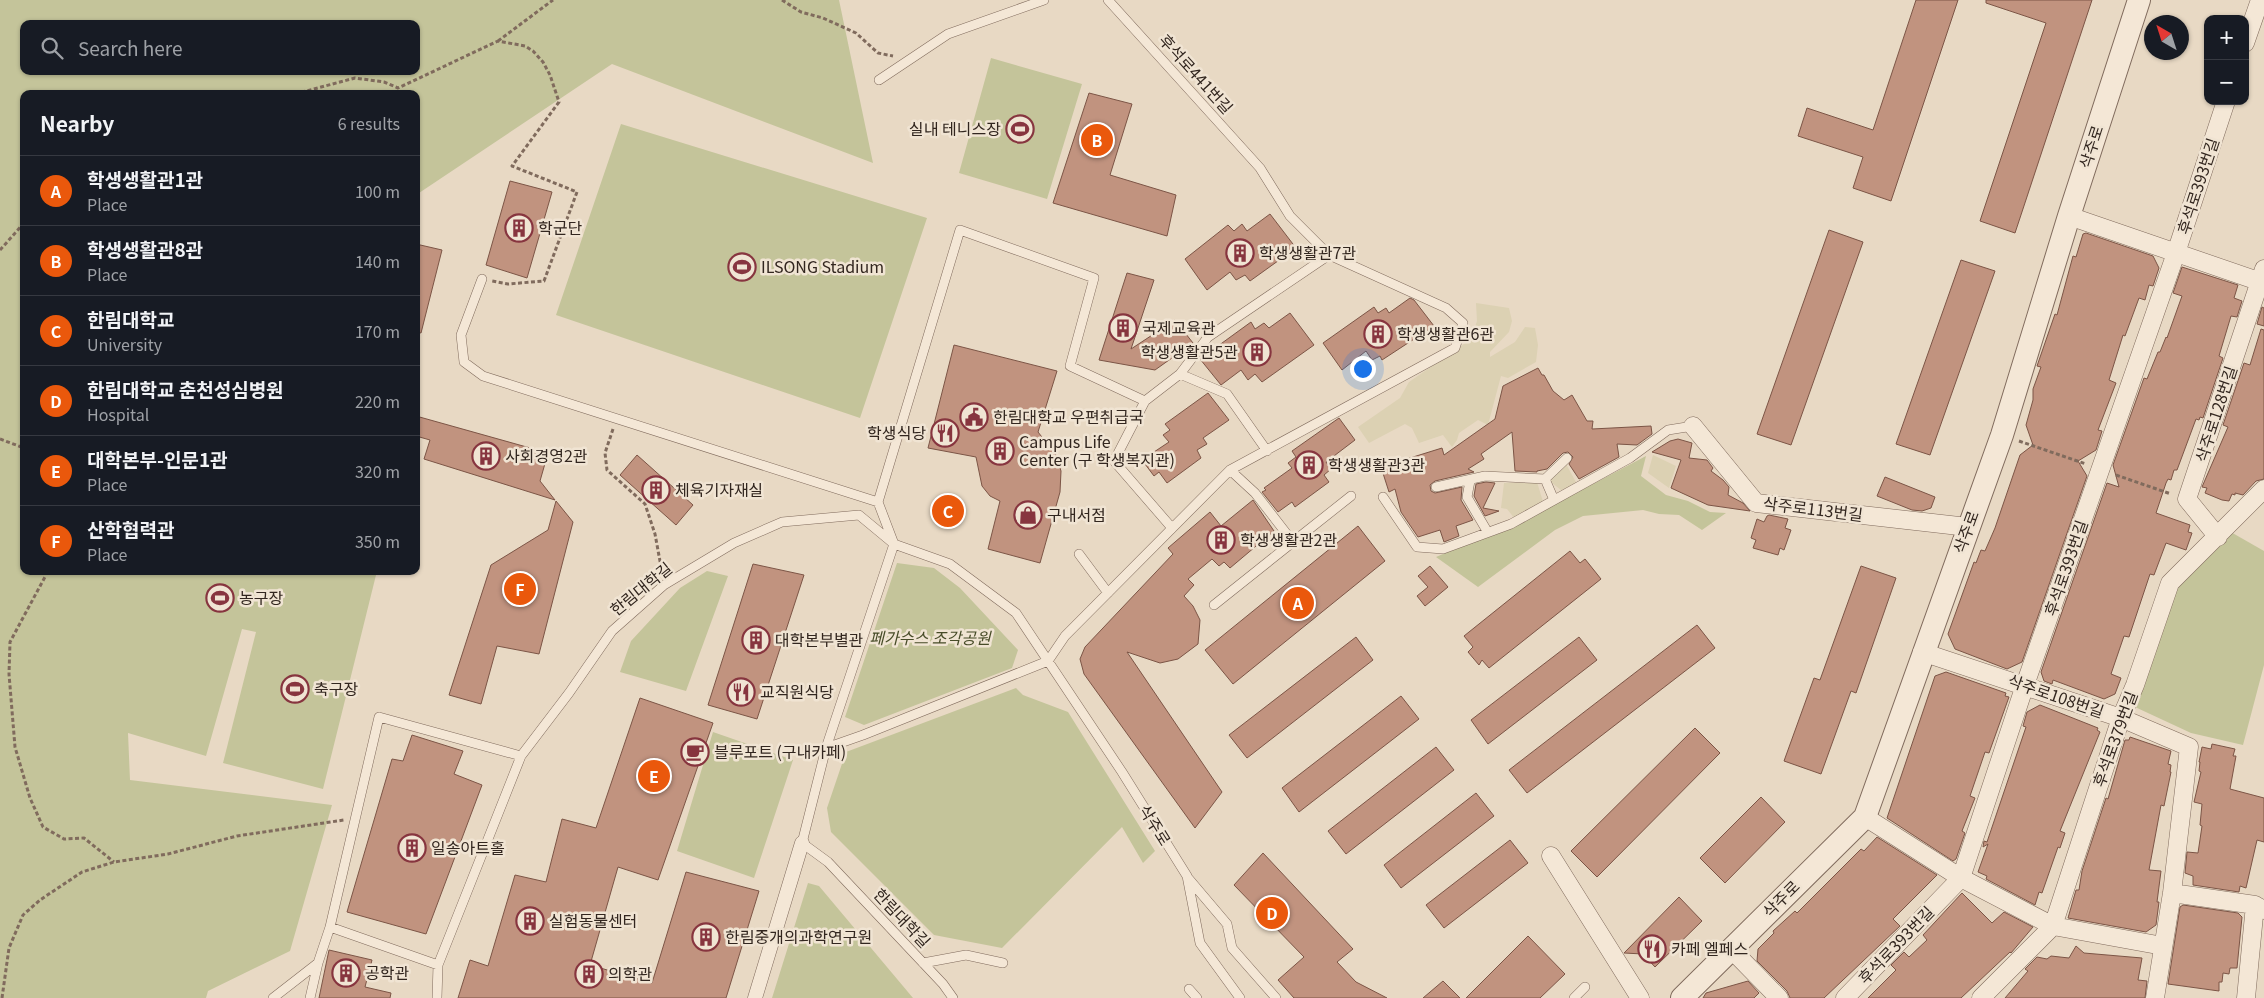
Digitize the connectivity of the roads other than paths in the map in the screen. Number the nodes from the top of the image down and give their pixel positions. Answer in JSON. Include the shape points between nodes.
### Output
{"nodes":[{"id":1,"x":1044,"y":0,"type":"edge"},
{"id":2,"x":1108,"y":0,"type":"edge"},
{"id":3,"x":2140,"y":0,"type":"edge"},
{"id":4,"x":2260,"y":0,"type":"edge"},
{"id":5,"x":2249,"y":32,"type":"edge"},
{"id":6,"x":879,"y":80,"type":"dead end"},
{"id":7,"x":2225,"y":105,"type":"edge"},
{"id":8,"x":2069,"y":216,"type":"junction"},
{"id":9,"x":2176,"y":253,"type":"junction"},
{"id":10,"x":1329,"y":255,"type":"junction"},
{"id":11,"x":2263,"y":278,"type":"edge"},
{"id":12,"x":482,"y":279,"type":"road end"},
{"id":13,"x":1180,"y":374,"type":"junction"},
{"id":14,"x":1145,"y":401,"type":"junction"},
{"id":15,"x":1693,"y":426,"type":"joint"},
{"id":16,"x":1267,"y":451,"type":"junction"},
{"id":17,"x":1567,"y":458,"type":"dead end"},
{"id":18,"x":1230,"y":470,"type":"junction"},
{"id":19,"x":1545,"y":479,"type":"junction"},
{"id":20,"x":1470,"y":481,"type":"junction"},
{"id":21,"x":1436,"y":487,"type":"dead end"},
{"id":22,"x":2264,"y":489,"type":"edge"},
{"id":23,"x":1351,"y":496,"type":"dead end"},
{"id":24,"x":1383,"y":497,"type":"dead end"},
{"id":25,"x":1554,"y":500,"type":"junction"},
{"id":26,"x":878,"y":502,"type":"junction"},
{"id":27,"x":1968,"y":527,"type":"junction"},
{"id":28,"x":1172,"y":528,"type":"junction"},
{"id":29,"x":1487,"y":531,"type":"junction"},
{"id":30,"x":2218,"y":537,"type":"junction"},
{"id":31,"x":1293,"y":542,"type":"junction"},
{"id":32,"x":894,"y":544,"type":"junction"},
{"id":33,"x":1079,"y":554,"type":"dead end"},
{"id":34,"x":1108,"y":593,"type":"junction"},
{"id":35,"x":1214,"y":605,"type":"dead end"},
{"id":36,"x":1922,"y":652,"type":"junction"},
{"id":37,"x":1048,"y":661,"type":"junction"},
{"id":38,"x":2025,"y":685,"type":"junction"},
{"id":39,"x":2121,"y":718,"type":"junction"},
{"id":40,"x":826,"y":748,"type":"junction"},
{"id":41,"x":521,"y":756,"type":"junction"},
{"id":42,"x":1864,"y":817,"type":"junction"},
{"id":43,"x":802,"y":843,"type":"junction"},
{"id":44,"x":1552,"y":856,"type":"dead end"},
{"id":45,"x":1187,"y":876,"type":"junction"},
{"id":46,"x":1961,"y":878,"type":"junction"},
{"id":47,"x":2172,"y":893,"type":"junction"},
{"id":48,"x":2259,"y":907,"type":"edge"},
{"id":49,"x":2053,"y":926,"type":"junction"},
{"id":50,"x":330,"y":927,"type":"junction"},
{"id":51,"x":2163,"y":946,"type":"junction"},
{"id":52,"x":1731,"y":949,"type":"junction"},
{"id":53,"x":318,"y":963,"type":"junction"},
{"id":54,"x":923,"y":963,"type":"junction"},
{"id":55,"x":1003,"y":963,"type":"dead end"},
{"id":56,"x":438,"y":965,"type":"junction"},
{"id":57,"x":1585,"y":988,"type":"dead end"},
{"id":58,"x":1189,"y":989,"type":"dead end"},
{"id":59,"x":273,"y":998,"type":"edge"},
{"id":60,"x":310,"y":998,"type":"edge"},
{"id":61,"x":438,"y":998,"type":"edge"},
{"id":62,"x":755,"y":998,"type":"edge"},
{"id":63,"x":953,"y":998,"type":"edge"},
{"id":64,"x":1197,"y":998,"type":"edge"},
{"id":65,"x":1240,"y":998,"type":"edge"},
{"id":66,"x":1276,"y":998,"type":"edge"},
{"id":67,"x":1574,"y":998,"type":"edge"},
{"id":68,"x":1640,"y":998,"type":"edge"},
{"id":69,"x":1682,"y":998,"type":"edge"},
{"id":70,"x":1779,"y":998,"type":"edge"},
{"id":71,"x":1845,"y":998,"type":"edge"},
{"id":72,"x":1981,"y":998,"type":"edge"},
{"id":73,"x":2155,"y":998,"type":"edge"},
{"id":74,"x":2246,"y":998,"type":"edge"}],
"edges":[{"from":1,"to":6,"type":"lane","via":[[948,34]]},
{"from":2,"to":10,"type":"lane","name":"후석로441번길","via":[[1260,168],[1290,216]]},
{"from":3,"to":8,"type":"street","name":"삭주로"},
{"from":4,"to":5,"type":"street"},
{"from":7,"to":9,"type":"street","name":"후석로393번길"},
{"from":8,"to":9,"type":"street","name":"삭주로128번길"},
{"from":8,"to":27,"type":"street","name":"삭주로","via":[[2002,435]]},
{"from":9,"to":11,"type":"street","name":"삭주로128번길"},
{"from":9,"to":38,"type":"street","name":"후석로393번길"},
{"from":10,"to":13,"type":"lane","via":[[1208,337]]},
{"from":10,"to":16,"type":"lane","via":[[1446,308],[1463,323],[1455,348]]},
{"from":11,"to":30,"type":"street","name":"삭주로128번길","via":[[2187,499]]},
{"from":12,"to":26,"type":"lane","via":[[461,335],[464,362],[483,376]]},
{"from":13,"to":14,"type":"lane"},
{"from":13,"to":16,"type":"lane","via":[[1227,394]]},
{"from":14,"to":26,"type":"lane","via":[[1070,366],[1094,278],[960,230]]},
{"from":14,"to":28,"type":"lane","via":[[1114,461]]},
{"from":15,"to":25,"type":"lane","via":[[1668,430],[1630,458]]},
{"from":15,"to":27,"type":"street","name":"삭주로113번길","via":[[1756,503]]},
{"from":16,"to":18,"type":"lane"},
{"from":17,"to":19,"type":"lane"},
{"from":18,"to":28,"type":"lane"},
{"from":18,"to":31,"type":"lane","via":[[1255,492]]},
{"from":19,"to":20,"type":"lane","via":[[1485,476]]},
{"from":19,"to":25,"type":"lane"},
{"from":20,"to":21,"type":"lane"},
{"from":20,"to":29,"type":"lane","via":[[1467,497]]},
{"from":22,"to":30,"type":"street","name":"후석로379번길"},
{"from":23,"to":31,"type":"lane"},
{"from":24,"to":29,"type":"lane","via":[[1417,547],[1443,549]]},
{"from":25,"to":29,"type":"lane","via":[[1511,524]]},
{"from":26,"to":32,"type":"lane"},
{"from":27,"to":36,"type":"street","name":"삭주로"},
{"from":28,"to":34,"type":"lane"},
{"from":30,"to":39,"type":"street","name":"후석로379번길","via":[[2170,583]]},
{"from":31,"to":35,"type":"lane"},
{"from":32,"to":37,"type":"lane","name":"삭주로","via":[[950,564],[1016,613]]},
{"from":32,"to":40,"type":"lane"},
{"from":32,"to":41,"type":"lane","name":"한림대학길","via":[[860,515],[782,522],[734,543],[664,585],[612,632]]},
{"from":33,"to":34,"type":"lane"},
{"from":34,"to":37,"type":"lane","via":[[1065,636]]},
{"from":36,"to":38,"type":"street","name":"삭주로108번길"},
{"from":36,"to":42,"type":"street","name":"삭주로"},
{"from":37,"to":40,"type":"lane"},
{"from":37,"to":45,"type":"lane","name":"삭주로"},
{"from":38,"to":39,"type":"street","name":"삭주로108번길"},
{"from":38,"to":46,"type":"street","name":"후석로393번길"},
{"from":39,"to":47,"type":"street","name":"삭주로108번길","via":[[2189,747]]},
{"from":39,"to":49,"type":"street","name":"후석로379번길"},
{"from":40,"to":43,"type":"lane"},
{"from":41,"to":50,"type":"lane","via":[[379,717]]},
{"from":41,"to":56,"type":"lane","name":"한림대학길"},
{"from":42,"to":46,"type":"street"},
{"from":42,"to":52,"type":"street","name":"삭주로"},
{"from":43,"to":54,"type":"lane","name":"한림대학길","via":[[828,862]]},
{"from":43,"to":62,"type":"street"},
{"from":44,"to":68,"type":"street"},
{"from":45,"to":65,"type":"lane","name":"삭주로","via":[[1200,944]]},
{"from":45,"to":66,"type":"lane","via":[[1226,924],[1232,948]]},
{"from":46,"to":49,"type":"street"},
{"from":46,"to":71,"type":"street","name":"후석로393번길"},
{"from":47,"to":48,"type":"street"},
{"from":47,"to":51,"type":"street","name":"삭주로108번길"},
{"from":48,"to":74,"type":"street"},
{"from":49,"to":51,"type":"street"},
{"from":49,"to":72,"type":"street","name":"후석로379번길"},
{"from":50,"to":53,"type":"lane"},
{"from":50,"to":56,"type":"lane"},
{"from":51,"to":73,"type":"street","name":"삭주로108번길"},
{"from":52,"to":69,"type":"street","name":"삭주로"},
{"from":52,"to":70,"type":"street"},
{"from":53,"to":59,"type":"lane"},
{"from":53,"to":60,"type":"lane"},
{"from":54,"to":55,"type":"lane","via":[[966,955]]},
{"from":54,"to":63,"type":"lane","name":"한림대학길"},
{"from":56,"to":61,"type":"lane","name":"한림대학길"},
{"from":57,"to":67,"type":"lane"},
{"from":58,"to":64,"type":"lane"}]}
